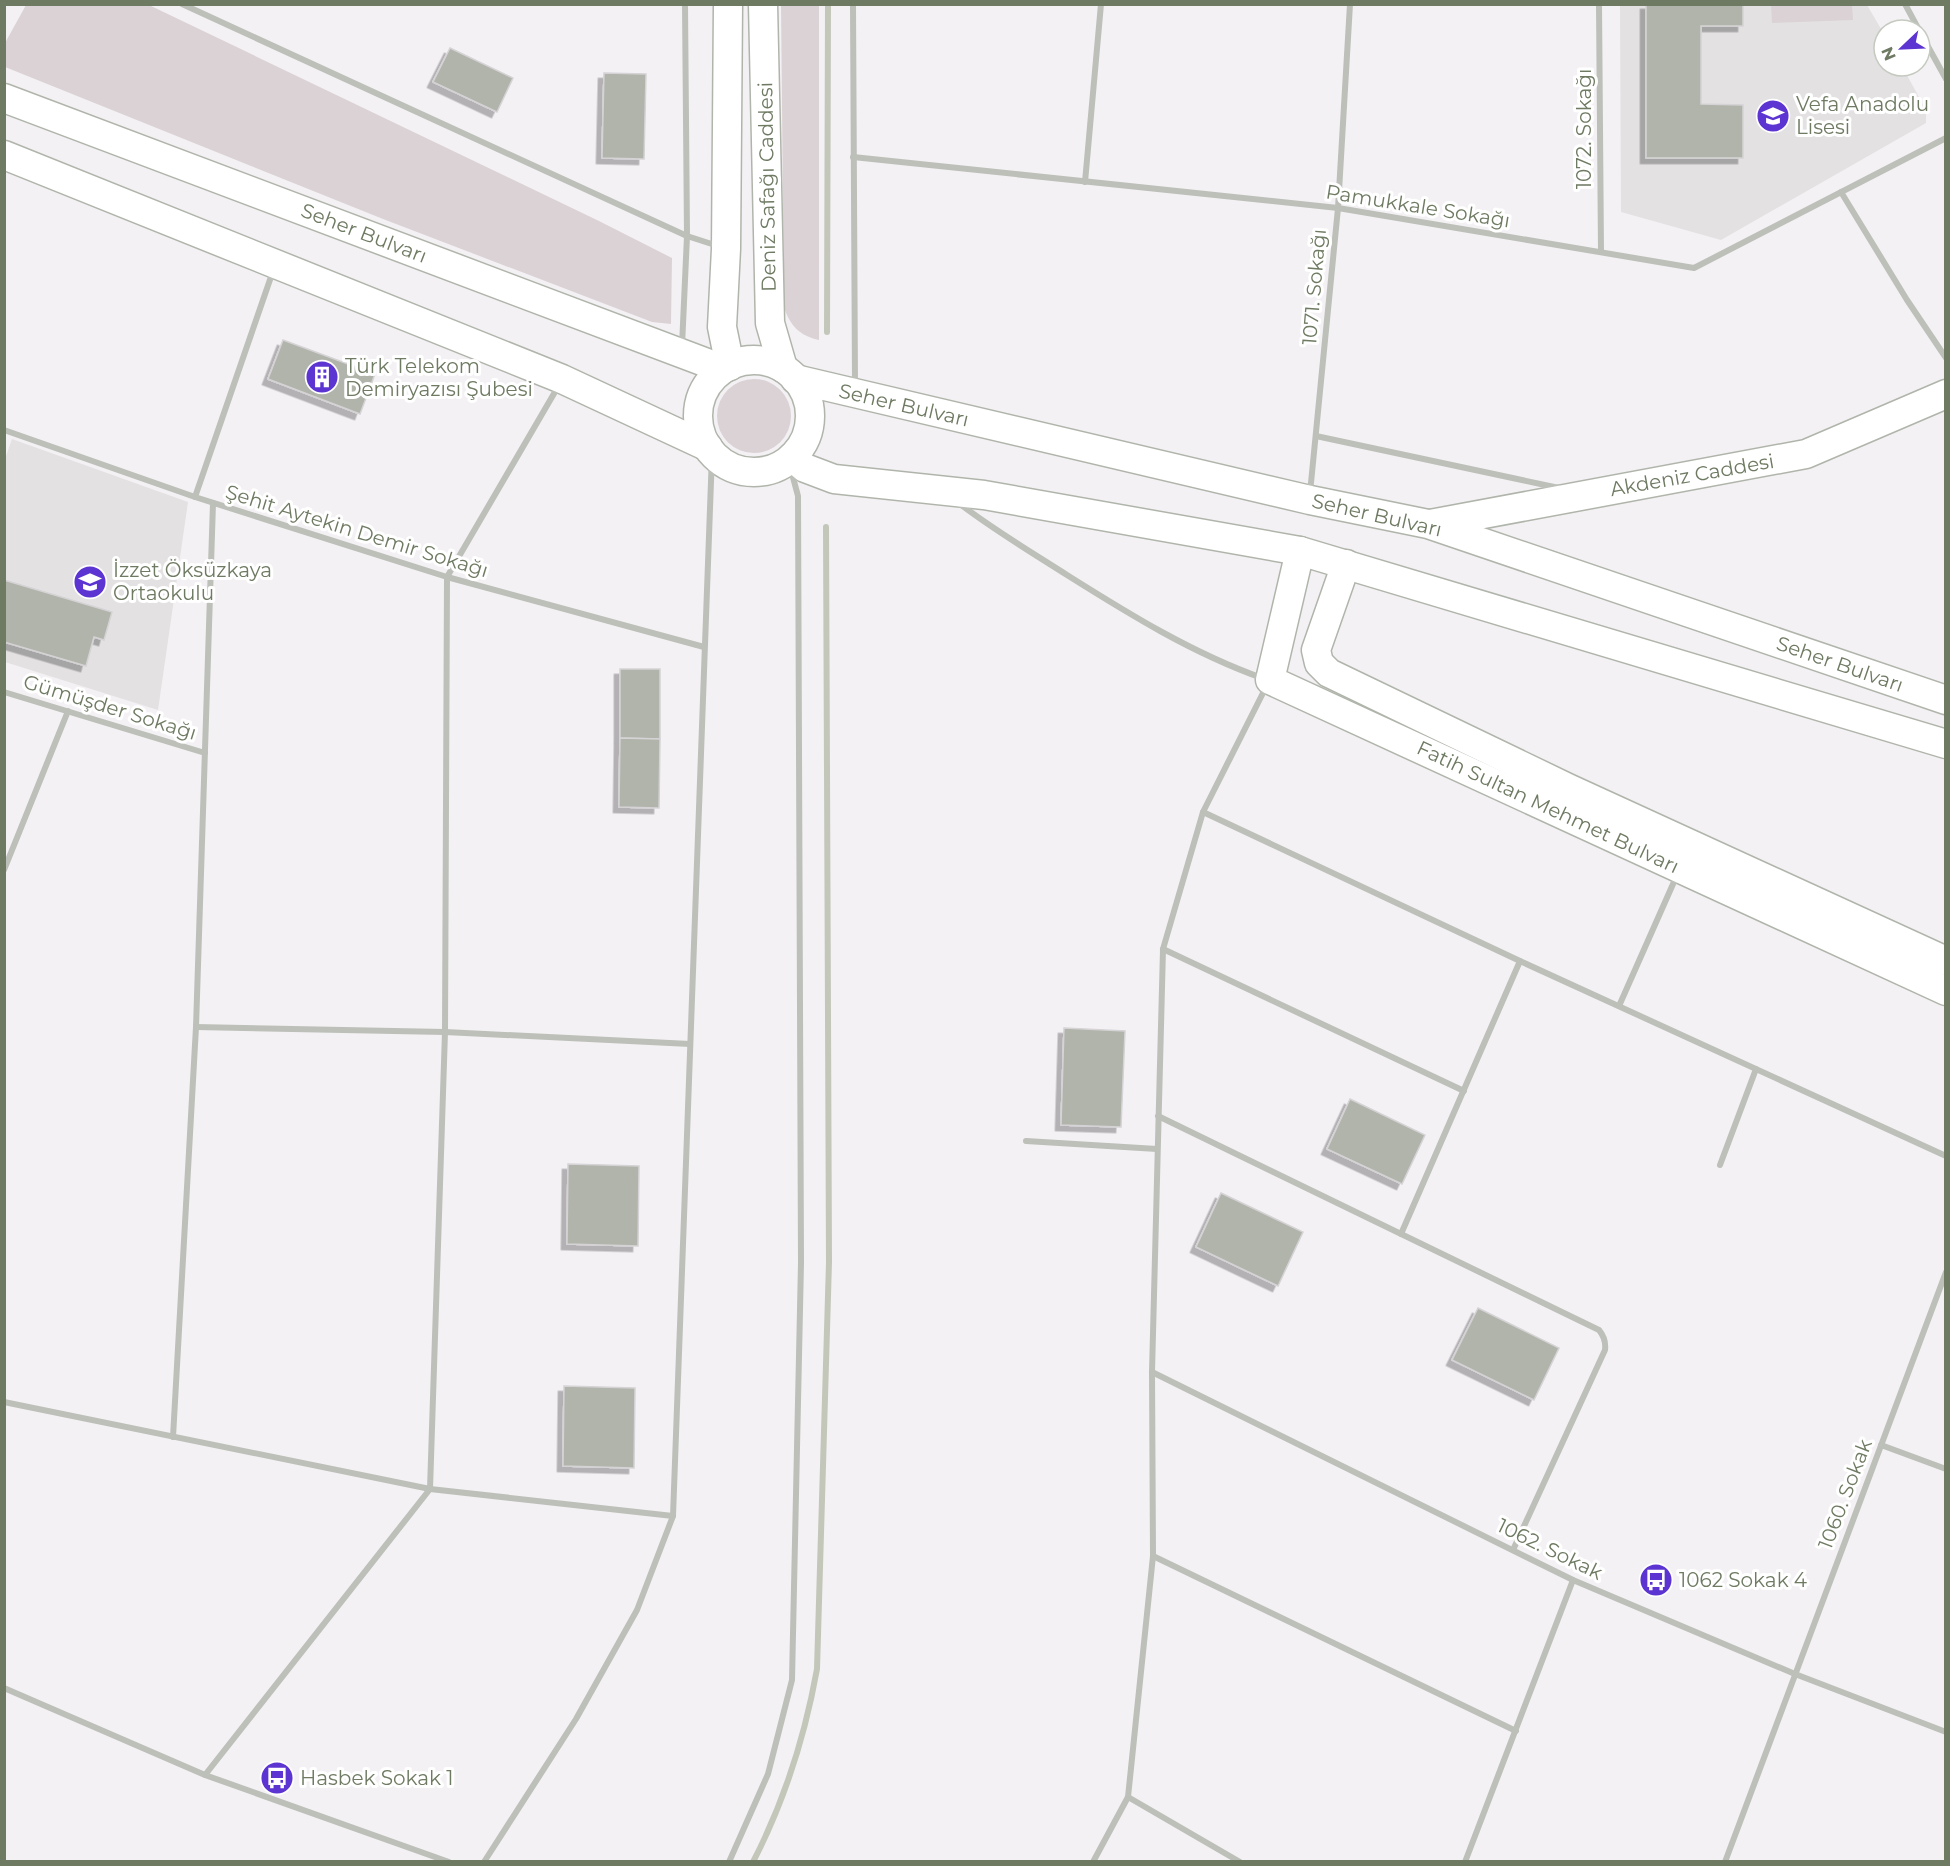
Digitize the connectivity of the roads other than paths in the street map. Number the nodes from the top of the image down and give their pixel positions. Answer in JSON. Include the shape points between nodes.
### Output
{"nodes":[{"id":1,"x":182,"y":4,"type":"edge"},
{"id":2,"x":685,"y":4,"type":"edge"},
{"id":3,"x":728,"y":4,"type":"edge"},
{"id":4,"x":763,"y":4,"type":"edge"},
{"id":5,"x":853,"y":4,"type":"edge"},
{"id":6,"x":1101,"y":4,"type":"edge"},
{"id":7,"x":1350,"y":4,"type":"edge"},
{"id":8,"x":1599,"y":4,"type":"edge"},
{"id":9,"x":1905,"y":4,"type":"edge"},
{"id":10,"x":1912,"y":18,"type":"edge"},
{"id":11,"x":1932,"y":54,"type":"edge"},
{"id":12,"x":1946,"y":79,"type":"edge"},
{"id":13,"x":4,"y":98,"type":"edge"},
{"id":14,"x":1946,"y":138,"type":"edge"},
{"id":15,"x":4,"y":155,"type":"edge"},
{"id":16,"x":853,"y":158,"type":"junction"},
{"id":17,"x":1086,"y":182,"type":"junction"},
{"id":18,"x":1841,"y":192,"type":"junction"},
{"id":19,"x":1338,"y":208,"type":"junction"},
{"id":20,"x":687,"y":236,"type":"junction"},
{"id":21,"x":726,"y":249,"type":"junction"},
{"id":22,"x":1601,"y":252,"type":"junction"},
{"id":23,"x":275,"y":264,"type":"junction"},
{"id":24,"x":681,"y":353,"type":"junction"},
{"id":25,"x":1946,"y":358,"type":"edge"},
{"id":26,"x":726,"y":368,"type":"junction"},
{"id":27,"x":789,"y":373,"type":"junction"},
{"id":28,"x":562,"y":379,"type":"junction"},
{"id":29,"x":855,"y":394,"type":"junction"},
{"id":30,"x":1946,"y":394,"type":"edge"},
{"id":31,"x":4,"y":430,"type":"edge"},
{"id":32,"x":1316,"y":436,"type":"junction"},
{"id":33,"x":710,"y":451,"type":"junction"},
{"id":34,"x":790,"y":459,"type":"junction"},
{"id":35,"x":942,"y":491,"type":"junction"},
{"id":36,"x":1588,"y":494,"type":"junction"},
{"id":37,"x":195,"y":498,"type":"junction"},
{"id":38,"x":1310,"y":500,"type":"junction"},
{"id":39,"x":213,"y":503,"type":"junction"},
{"id":40,"x":1428,"y":524,"type":"junction"},
{"id":41,"x":1300,"y":551,"type":"junction"},
{"id":42,"x":1346,"y":564,"type":"junction"},
{"id":43,"x":447,"y":578,"type":"junction"},
{"id":44,"x":704,"y":647,"type":"junction"},
{"id":45,"x":1270,"y":680,"type":"junction"},
{"id":46,"x":4,"y":692,"type":"edge"},
{"id":47,"x":1946,"y":700,"type":"edge"},
{"id":48,"x":68,"y":711,"type":"junction"},
{"id":49,"x":1946,"y":744,"type":"edge"},
{"id":50,"x":205,"y":753,"type":"junction"},
{"id":51,"x":1203,"y":812,"type":"junction"},
{"id":52,"x":1680,"y":868,"type":"junction"},
{"id":53,"x":4,"y":870,"type":"edge"},
{"id":54,"x":1163,"y":949,"type":"junction"},
{"id":55,"x":1520,"y":961,"type":"junction"},
{"id":56,"x":1946,"y":962,"type":"edge"},
{"id":57,"x":1946,"y":991,"type":"edge"},
{"id":58,"x":1619,"y":1006,"type":"junction"},
{"id":59,"x":196,"y":1027,"type":"junction"},
{"id":60,"x":445,"y":1032,"type":"junction"},
{"id":61,"x":690,"y":1044,"type":"junction"},
{"id":62,"x":1756,"y":1069,"type":"junction"},
{"id":63,"x":1464,"y":1091,"type":"junction"},
{"id":64,"x":1158,"y":1116,"type":"junction"},
{"id":65,"x":1026,"y":1141,"type":"dead end"},
{"id":66,"x":1157,"y":1149,"type":"junction"},
{"id":67,"x":1946,"y":1155,"type":"edge"},
{"id":68,"x":1720,"y":1165,"type":"dead end"},
{"id":69,"x":1401,"y":1234,"type":"junction"},
{"id":70,"x":1946,"y":1272,"type":"edge"},
{"id":71,"x":1152,"y":1372,"type":"junction"},
{"id":72,"x":4,"y":1402,"type":"edge"},
{"id":73,"x":172,"y":1437,"type":"junction"},
{"id":74,"x":1881,"y":1445,"type":"junction"},
{"id":75,"x":1946,"y":1469,"type":"edge"},
{"id":76,"x":430,"y":1490,"type":"junction"},
{"id":77,"x":673,"y":1516,"type":"junction"},
{"id":78,"x":1513,"y":1550,"type":"junction"},
{"id":79,"x":1153,"y":1556,"type":"junction"},
{"id":80,"x":1573,"y":1580,"type":"junction"},
{"id":81,"x":1794,"y":1674,"type":"junction"},
{"id":82,"x":4,"y":1688,"type":"edge"},
{"id":83,"x":1516,"y":1731,"type":"junction"},
{"id":84,"x":1946,"y":1732,"type":"edge"},
{"id":85,"x":205,"y":1775,"type":"junction"},
{"id":86,"x":1128,"y":1797,"type":"junction"},
{"id":87,"x":449,"y":1862,"type":"edge"},
{"id":88,"x":484,"y":1862,"type":"edge"},
{"id":89,"x":729,"y":1862,"type":"edge"},
{"id":90,"x":1093,"y":1862,"type":"edge"},
{"id":91,"x":1240,"y":1862,"type":"edge"},
{"id":92,"x":1465,"y":1862,"type":"edge"},
{"id":93,"x":1725,"y":1862,"type":"edge"}],
"edges":[{"from":1,"to":20,"type":"street"},
{"from":2,"to":20,"type":"street"},
{"from":3,"to":21,"type":"main road","name":"Deniz Safağı Caddesi"},
{"from":4,"to":27,"type":"main road","name":"Deniz Safağı Caddesi","via":[[770,323]]},
{"from":5,"to":16,"type":"street"},
{"from":6,"to":17,"type":"street"},
{"from":7,"to":19,"type":"street","name":"1071. Sokağı"},
{"from":8,"to":22,"type":"street","name":"1072. Sokağı"},
{"from":9,"to":10,"type":"street"},
{"from":11,"to":12,"type":"street"},
{"from":13,"to":24,"type":"main road","name":"Seher Bulvarı"},
{"from":14,"to":18,"type":"street","name":"Pamukkale Sokağı"},
{"from":15,"to":23,"type":"main road"},
{"from":16,"to":17,"type":"street","name":"Pamukkale Sokağı"},
{"from":16,"to":29,"type":"street"},
{"from":17,"to":19,"type":"street","name":"Pamukkale Sokağı"},
{"from":18,"to":22,"type":"street","name":"Pamukkale Sokağı","via":[[1694,268]]},
{"from":18,"to":25,"type":"street"},
{"from":19,"to":22,"type":"street","name":"Pamukkale Sokağı"},
{"from":19,"to":32,"type":"street","name":"1071. Sokağı"},
{"from":20,"to":21,"type":"street"},
{"from":20,"to":24,"type":"street"},
{"from":21,"to":26,"type":"main road","name":"Deniz Safağı Caddesi","via":[[722,327]]},
{"from":23,"to":28,"type":"main road"},
{"from":23,"to":37,"type":"street"},
{"from":24,"to":26,"type":"main road","name":"Seher Bulvarı"},
{"from":26,"to":27,"type":"main road","via":[[753,360],[768,362]]},
{"from":26,"to":33,"type":"main road","via":[[710,380],[698,409],[698,425]]},
{"from":27,"to":29,"type":"main road","name":"Seher Bulvarı"},
{"from":27,"to":34,"type":"main road","via":[[804,392],[809,407],[805,439]]},
{"from":28,"to":33,"type":"main road"},
{"from":28,"to":43,"type":"street"},
{"from":29,"to":38,"type":"main road","name":"Seher Bulvarı"},
{"from":30,"to":36,"type":"main road","name":"Akdeniz Caddesi","via":[[1806,454]]},
{"from":31,"to":37,"type":"street","name":"Şehit Aytekin Demir Sokağı"},
{"from":32,"to":36,"type":"street"},
{"from":32,"to":38,"type":"street","name":"1071. Sokağı"},
{"from":33,"to":34,"type":"main road","via":[[739,471],[770,470]]},
{"from":33,"to":44,"type":"street"},
{"from":34,"to":35,"type":"main road","via":[[834,479]]},
{"from":34,"to":89,"type":"street","via":[[798,496],[801,1239],[792,1680],[768,1774]]},
{"from":35,"to":41,"type":"main road"},
{"from":35,"to":45,"type":"street","via":[[982,521],[1119,607],[1207,656]]},
{"from":36,"to":40,"type":"main road","name":"Akdeniz Caddesi"},
{"from":37,"to":39,"type":"street","name":"Şehit Aytekin Demir Sokağı"},
{"from":38,"to":40,"type":"main road","name":"Seher Bulvarı"},
{"from":39,"to":43,"type":"street","name":"Şehit Aytekin Demir Sokağı"},
{"from":39,"to":50,"type":"street"},
{"from":40,"to":47,"type":"main road","name":"Seher Bulvarı"},
{"from":41,"to":42,"type":"main road"},
{"from":41,"to":45,"type":"main road"},
{"from":42,"to":49,"type":"main road"},
{"from":42,"to":56,"type":"main road","name":"Fatih Sultan Mehmet Bulvarı","via":[[1316,650],[1319,663],[1329,673]]},
{"from":43,"to":44,"type":"street","name":"Şehit Aytekin Demir Sokağı"},
{"from":43,"to":60,"type":"street"},
{"from":44,"to":61,"type":"street"},
{"from":45,"to":51,"type":"street"},
{"from":45,"to":52,"type":"main road","name":"Fatih Sultan Mehmet Bulvarı"},
{"from":46,"to":48,"type":"street","name":"Gümüşder Sokağı"},
{"from":48,"to":50,"type":"street","name":"Gümüşder Sokağı"},
{"from":48,"to":53,"type":"street"},
{"from":50,"to":59,"type":"street"},
{"from":51,"to":54,"type":"street"},
{"from":51,"to":55,"type":"street"},
{"from":52,"to":57,"type":"main road","name":"Fatih Sultan Mehmet Bulvarı"},
{"from":52,"to":58,"type":"street"},
{"from":54,"to":63,"type":"street"},
{"from":54,"to":64,"type":"street"},
{"from":55,"to":58,"type":"street"},
{"from":55,"to":63,"type":"street"},
{"from":58,"to":62,"type":"street"},
{"from":59,"to":60,"type":"street"},
{"from":59,"to":73,"type":"street"},
{"from":60,"to":61,"type":"street"},
{"from":60,"to":76,"type":"street"},
{"from":61,"to":77,"type":"street"},
{"from":62,"to":67,"type":"street"},
{"from":62,"to":68,"type":"street"},
{"from":63,"to":69,"type":"street"},
{"from":64,"to":66,"type":"street"},
{"from":64,"to":69,"type":"street"},
{"from":65,"to":66,"type":"street"},
{"from":66,"to":71,"type":"street"},
{"from":69,"to":78,"type":"street","via":[[1599,1330],[1605,1339],[1605,1350]]},
{"from":70,"to":74,"type":"street","name":"1060. Sokak"},
{"from":71,"to":78,"type":"street","name":"1062. Sokak"},
{"from":71,"to":79,"type":"street"},
{"from":72,"to":73,"type":"street"},
{"from":73,"to":76,"type":"street"},
{"from":74,"to":75,"type":"street"},
{"from":74,"to":81,"type":"street","name":"1060. Sokak"},
{"from":76,"to":77,"type":"street"},
{"from":76,"to":85,"type":"street"},
{"from":77,"to":88,"type":"street","via":[[637,1610],[576,1719]]},
{"from":78,"to":80,"type":"street","name":"1062. Sokak"},
{"from":79,"to":83,"type":"street"},
{"from":79,"to":86,"type":"street"},
{"from":80,"to":81,"type":"street","name":"1062. Sokak"},
{"from":80,"to":83,"type":"street"},
{"from":81,"to":84,"type":"street","name":"1062. Sokak"},
{"from":81,"to":93,"type":"street","name":"1060. Sokak"},
{"from":82,"to":85,"type":"street"},
{"from":83,"to":92,"type":"street"},
{"from":85,"to":87,"type":"street"},
{"from":86,"to":90,"type":"street"},
{"from":86,"to":91,"type":"street"}]}
